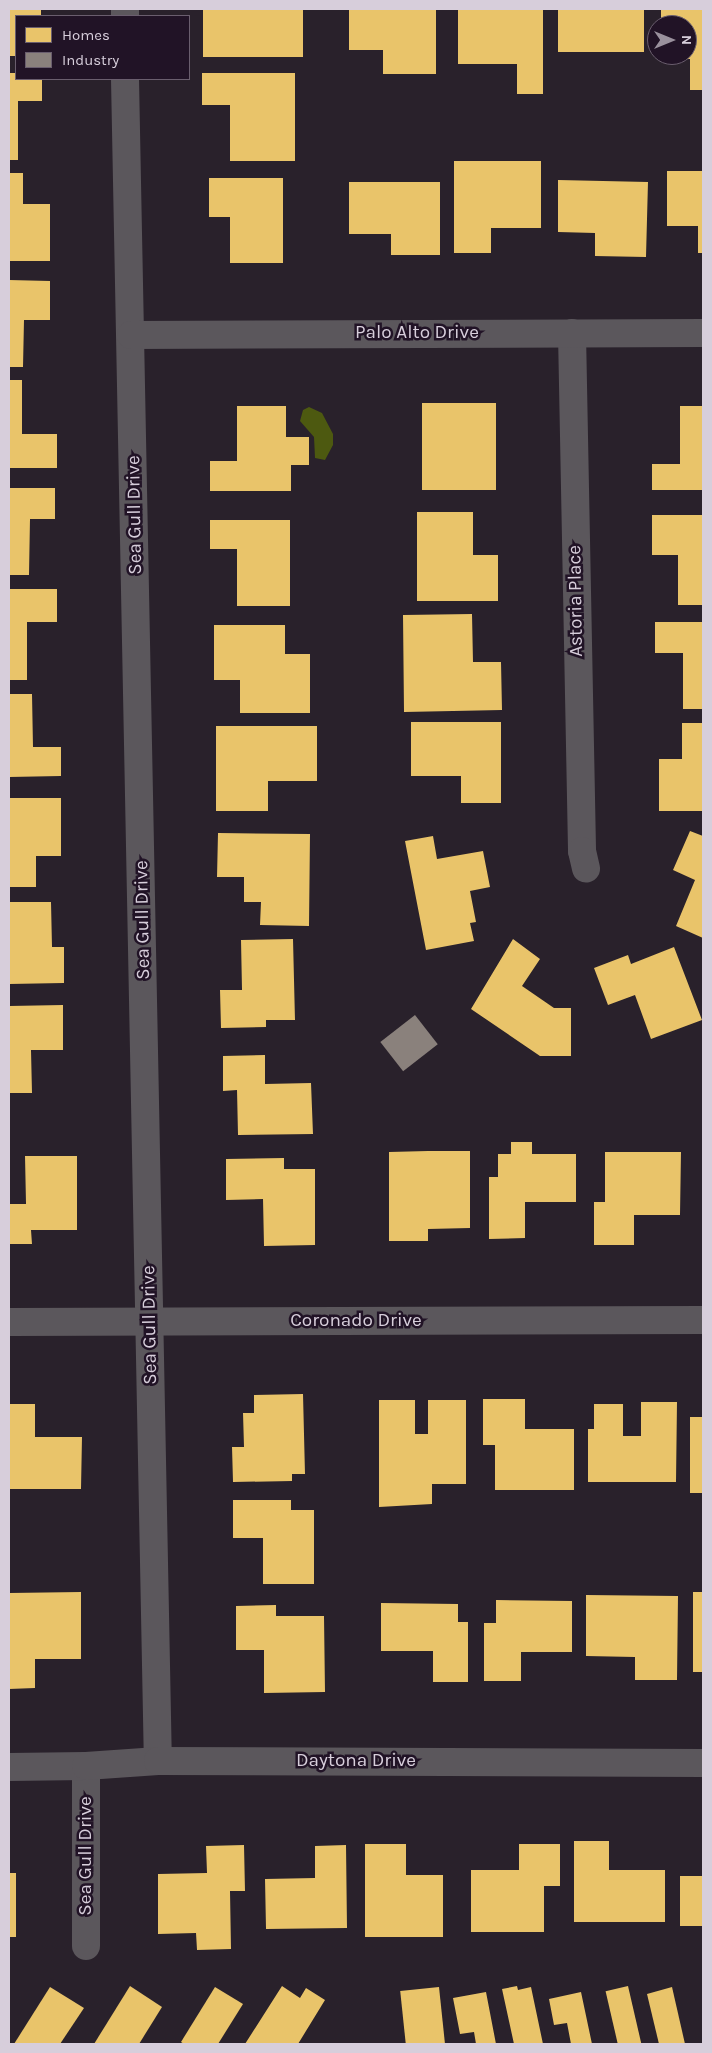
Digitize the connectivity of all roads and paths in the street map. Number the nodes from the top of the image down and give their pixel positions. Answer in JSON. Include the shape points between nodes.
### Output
{"nodes":[{"id":1,"x":125,"y":80,"type":"edge"},
{"id":2,"x":572,"y":332,"type":"junction"},
{"id":3,"x":703,"y":333,"type":"edge"},
{"id":4,"x":131,"y":335,"type":"junction"},
{"id":5,"x":586,"y":869,"type":"dead end"},
{"id":6,"x":703,"y":1320,"type":"edge"},
{"id":7,"x":150,"y":1321,"type":"junction"},
{"id":8,"x":9,"y":1322,"type":"edge"},
{"id":9,"x":158,"y":1761,"type":"junction"},
{"id":10,"x":703,"y":1763,"type":"edge"},
{"id":11,"x":86,"y":1766,"type":"junction"},
{"id":12,"x":9,"y":1767,"type":"edge"},
{"id":13,"x":86,"y":1946,"type":"dead end"}],
"edges":[{"from":1,"to":4,"type":"street","name":"Sea Gull Drive"},
{"from":2,"to":3,"type":"street","name":"Palo Alto Drive"},
{"from":2,"to":4,"type":"street","name":"Palo Alto Drive"},
{"from":2,"to":5,"type":"street","name":"Astoria Place","via":[[582,851]]},
{"from":4,"to":7,"type":"street","name":"Sea Gull Drive"},
{"from":6,"to":7,"type":"street","name":"Coronado Drive"},
{"from":7,"to":8,"type":"street","name":"Coronado Drive"},
{"from":7,"to":9,"type":"street","name":"Sea Gull Drive"},
{"from":9,"to":10,"type":"street","name":"Daytona Drive"},
{"from":9,"to":11,"type":"street","name":"Daytona Drive"},
{"from":11,"to":12,"type":"street","name":"Daytona Drive"},
{"from":11,"to":13,"type":"street","name":"Sea Gull Drive"}]}
